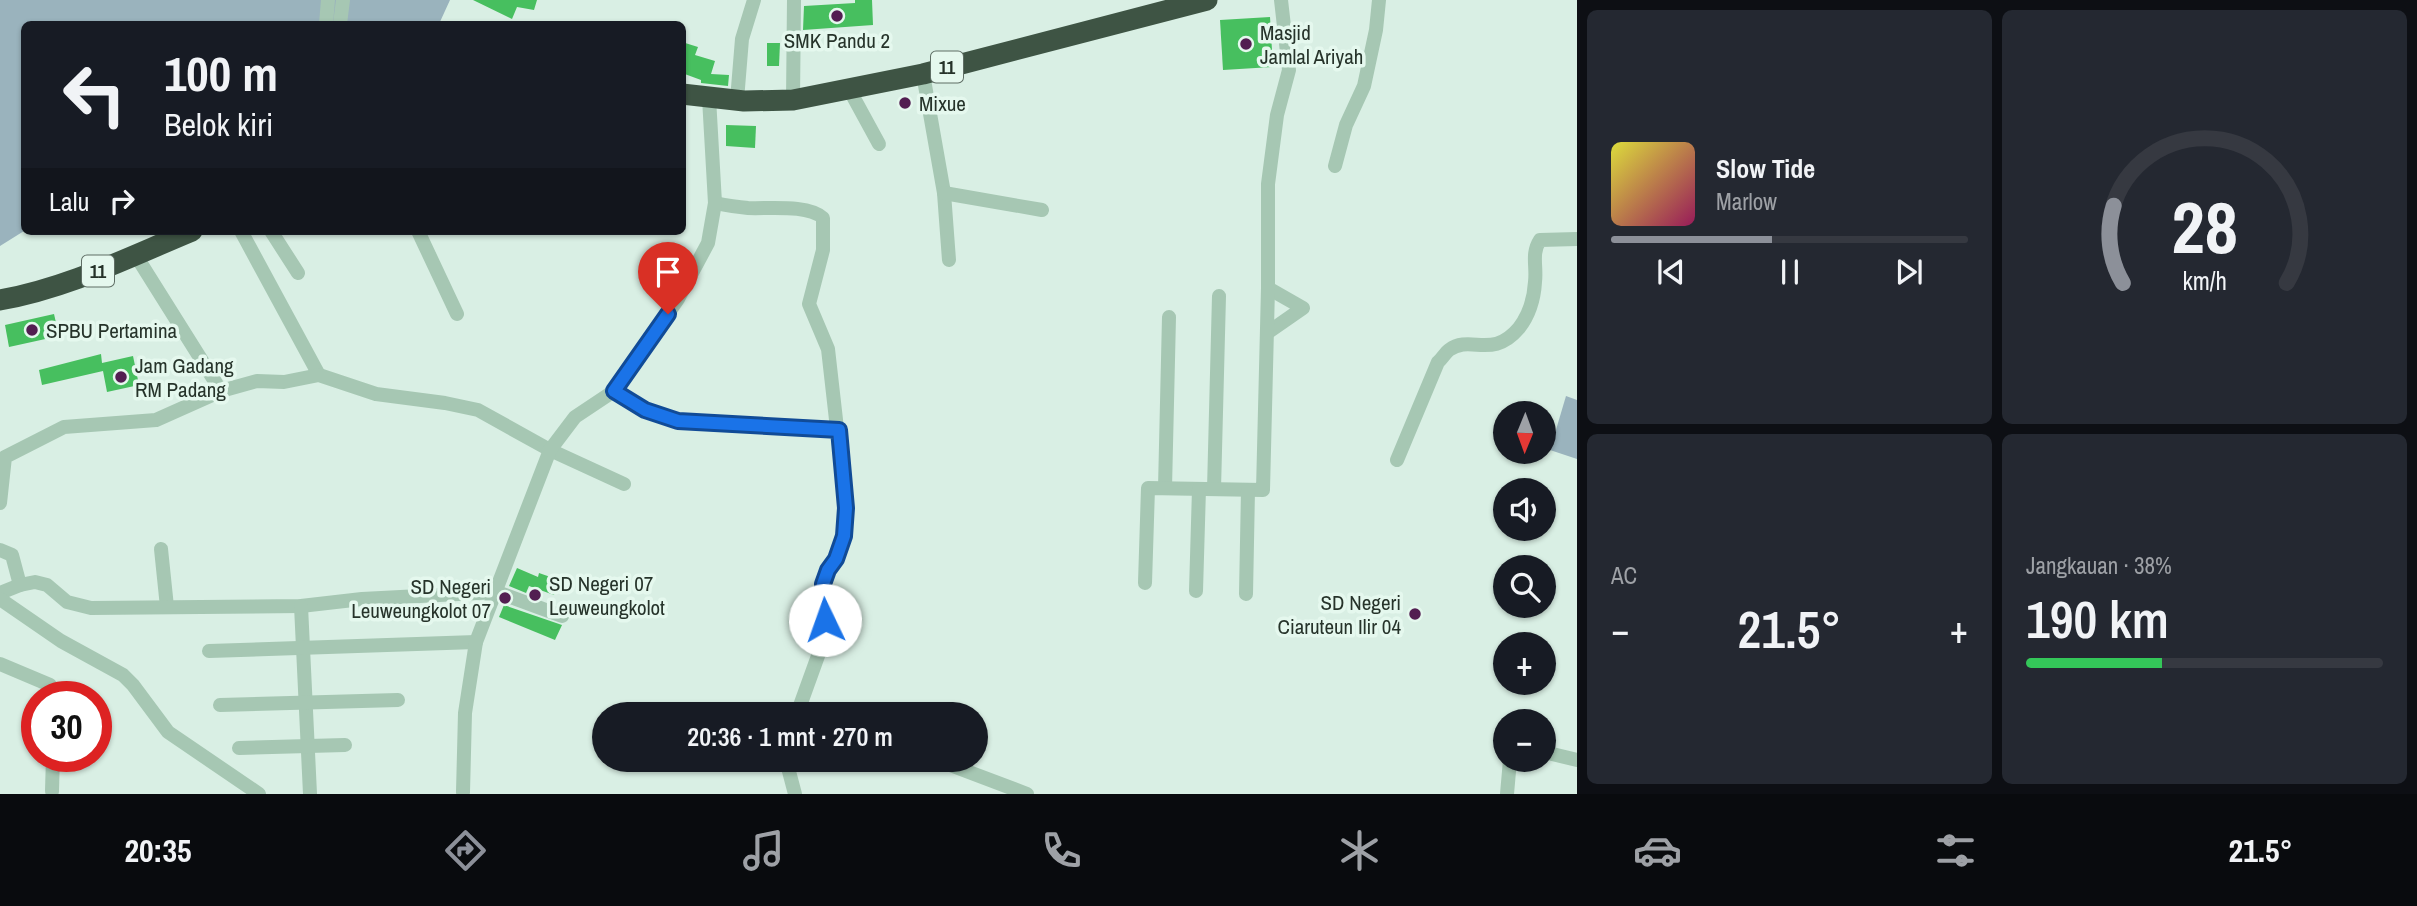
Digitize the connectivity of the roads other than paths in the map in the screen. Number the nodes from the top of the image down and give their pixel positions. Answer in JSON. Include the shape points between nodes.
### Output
{"nodes":[{"id":1,"x":328,"y":0,"type":"edge"},
{"id":2,"x":343,"y":0,"type":"edge"},
{"id":3,"x":754,"y":0,"type":"edge"},
{"id":4,"x":794,"y":0,"type":"edge"},
{"id":5,"x":1207,"y":0,"type":"edge"},
{"id":6,"x":1281,"y":0,"type":"edge"},
{"id":7,"x":1379,"y":0,"type":"edge"},
{"id":8,"x":326,"y":21,"type":"edge"},
{"id":9,"x":340,"y":21,"type":"edge"},
{"id":10,"x":923,"y":74,"type":"junction"},
{"id":11,"x":849,"y":89,"type":"junction"},
{"id":12,"x":686,"y":95,"type":"edge"},
{"id":13,"x":709,"y":98,"type":"junction"},
{"id":14,"x":737,"y":100,"type":"junction"},
{"id":15,"x":793,"y":100,"type":"junction"},
{"id":16,"x":879,"y":144,"type":"dead end"},
{"id":17,"x":1335,"y":166,"type":"dead end"},
{"id":18,"x":944,"y":193,"type":"junction"},
{"id":19,"x":715,"y":203,"type":"junction"},
{"id":20,"x":1042,"y":211,"type":"dead end"},
{"id":21,"x":182,"y":235,"type":"edge"},
{"id":22,"x":243,"y":235,"type":"edge"},
{"id":23,"x":274,"y":235,"type":"edge"},
{"id":24,"x":420,"y":235,"type":"edge"},
{"id":25,"x":1577,"y":239,"type":"edge"},
{"id":26,"x":135,"y":254,"type":"junction"},
{"id":27,"x":949,"y":260,"type":"dead end"},
{"id":28,"x":298,"y":272,"type":"dead end"},
{"id":29,"x":1268,"y":288,"type":"junction"},
{"id":30,"x":1219,"y":296,"type":"dead end"},
{"id":31,"x":0,"y":300,"type":"edge"},
{"id":32,"x":457,"y":314,"type":"dead end"},
{"id":33,"x":1169,"y":317,"type":"dead end"},
{"id":34,"x":1267,"y":334,"type":"junction"},
{"id":35,"x":319,"y":375,"type":"junction"},
{"id":36,"x":221,"y":391,"type":"junction"},
{"id":37,"x":614,"y":391,"type":"junction"},
{"id":38,"x":839,"y":430,"type":"junction"},
{"id":39,"x":550,"y":450,"type":"junction"},
{"id":40,"x":1397,"y":460,"type":"dead end"},
{"id":41,"x":624,"y":484,"type":"dead end"},
{"id":42,"x":1165,"y":488,"type":"junction"},
{"id":43,"x":1199,"y":489,"type":"junction"},
{"id":44,"x":1214,"y":489,"type":"junction"},
{"id":45,"x":1248,"y":490,"type":"junction"},
{"id":46,"x":0,"y":503,"type":"edge"},
{"id":47,"x":161,"y":549,"type":"dead end"},
{"id":48,"x":0,"y":550,"type":"edge"},
{"id":49,"x":1146,"y":583,"type":"dead end"},
{"id":50,"x":20,"y":585,"type":"junction"},
{"id":51,"x":1196,"y":591,"type":"dead end"},
{"id":52,"x":497,"y":592,"type":"junction"},
{"id":53,"x":0,"y":593,"type":"edge"},
{"id":54,"x":1246,"y":594,"type":"dead end"},
{"id":55,"x":0,"y":599,"type":"edge"},
{"id":56,"x":301,"y":606,"type":"junction"},
{"id":57,"x":167,"y":607,"type":"junction"},
{"id":58,"x":562,"y":616,"type":"dead end"},
{"id":59,"x":476,"y":642,"type":"junction"},
{"id":60,"x":303,"y":648,"type":"junction"},
{"id":61,"x":209,"y":651,"type":"dead end"},
{"id":62,"x":0,"y":664,"type":"edge"},
{"id":63,"x":40,"y":681,"type":"edge"},
{"id":64,"x":398,"y":700,"type":"dead end"},
{"id":65,"x":306,"y":702,"type":"junction"},
{"id":66,"x":801,"y":702,"type":"edge"},
{"id":67,"x":220,"y":705,"type":"dead end"},
{"id":68,"x":345,"y":745,"type":"dead end"},
{"id":69,"x":239,"y":748,"type":"dead end"},
{"id":70,"x":308,"y":748,"type":"junction"},
{"id":71,"x":1556,"y":755,"type":"edge"},
{"id":72,"x":1577,"y":760,"type":"edge"},
{"id":73,"x":53,"y":772,"type":"edge"},
{"id":74,"x":789,"y":772,"type":"edge"},
{"id":75,"x":969,"y":772,"type":"edge"},
{"id":76,"x":1509,"y":772,"type":"edge"},
{"id":77,"x":52,"y":791,"type":"dead end"},
{"id":78,"x":465,"y":793,"type":"edge"},
{"id":79,"x":259,"y":794,"type":"edge"},
{"id":80,"x":310,"y":794,"type":"edge"},
{"id":81,"x":795,"y":794,"type":"edge"},
{"id":82,"x":1027,"y":794,"type":"edge"},
{"id":83,"x":1507,"y":794,"type":"edge"}],
"edges":[{"from":1,"to":8,"type":"street"},
{"from":2,"to":9,"type":"street"},
{"from":3,"to":14,"type":"street","via":[[742,39]]},
{"from":4,"to":15,"type":"street"},
{"from":5,"to":10,"type":"highway","number":"11"},
{"from":6,"to":29,"type":"street","via":[[1289,70],[1277,115],[1268,184]]},
{"from":7,"to":17,"type":"street","via":[[1364,86],[1346,125]]},
{"from":10,"to":11,"type":"highway","number":"11"},
{"from":10,"to":18,"type":"street"},
{"from":11,"to":15,"type":"highway","number":"11"},
{"from":11,"to":16,"type":"street"},
{"from":12,"to":13,"type":"highway","number":"11"},
{"from":13,"to":14,"type":"highway","number":"11"},
{"from":13,"to":19,"type":"street"},
{"from":14,"to":15,"type":"highway","number":"11"},
{"from":18,"to":20,"type":"street"},
{"from":18,"to":27,"type":"street"},
{"from":19,"to":37,"type":"street","via":[[708,243],[678,299]]},
{"from":19,"to":38,"type":"street","via":[[789,208],[823,218],[823,250],[809,304],[828,349]]},
{"from":21,"to":26,"type":"highway","number":"11"},
{"from":22,"to":35,"type":"street"},
{"from":23,"to":28,"type":"street"},
{"from":24,"to":32,"type":"street"},
{"from":25,"to":40,"type":"street","via":[[1540,240],[1534,250],[1532,303],[1511,336],[1497,345],[1458,346],[1438,362]]},
{"from":26,"to":31,"type":"highway","number":"11","via":[[81,279]]},
{"from":26,"to":36,"type":"street"},
{"from":29,"to":34,"type":"street"},
{"from":29,"to":34,"type":"street","via":[[1303,308]]},
{"from":30,"to":44,"type":"street"},
{"from":33,"to":42,"type":"street"},
{"from":34,"to":45,"type":"street","via":[[1263,490]]},
{"from":35,"to":36,"type":"street","via":[[284,382],[257,381]]},
{"from":35,"to":39,"type":"street","via":[[376,394],[478,410]]},
{"from":36,"to":46,"type":"street","via":[[156,420],[64,427],[50,433],[5,457]]},
{"from":37,"to":38,"type":"street","via":[[645,410],[678,421]]},
{"from":37,"to":39,"type":"street","via":[[575,417]]},
{"from":38,"to":66,"type":"street","via":[[844,536],[823,584],[823,642]]},
{"from":39,"to":41,"type":"street"},
{"from":39,"to":52,"type":"street"},
{"from":42,"to":43,"type":"street"},
{"from":42,"to":49,"type":"street","via":[[1148,488]]},
{"from":43,"to":44,"type":"street"},
{"from":43,"to":51,"type":"street"},
{"from":44,"to":45,"type":"street"},
{"from":45,"to":54,"type":"street"},
{"from":47,"to":57,"type":"street"},
{"from":48,"to":50,"type":"street","via":[[12,555]]},
{"from":50,"to":53,"type":"street"},
{"from":50,"to":57,"type":"street","via":[[47,585],[67,602],[91,608]]},
{"from":52,"to":56,"type":"street"},
{"from":52,"to":58,"type":"street"},
{"from":52,"to":59,"type":"street"},
{"from":55,"to":79,"type":"street","via":[[61,641],[123,675],[168,732]]},
{"from":56,"to":57,"type":"street"},
{"from":56,"to":60,"type":"street"},
{"from":59,"to":60,"type":"street"},
{"from":59,"to":78,"type":"street","via":[[466,713]]},
{"from":60,"to":61,"type":"street"},
{"from":60,"to":65,"type":"street"},
{"from":62,"to":63,"type":"street"},
{"from":64,"to":65,"type":"street"},
{"from":65,"to":67,"type":"street"},
{"from":65,"to":70,"type":"street"},
{"from":68,"to":70,"type":"street"},
{"from":69,"to":70,"type":"street"},
{"from":70,"to":80,"type":"street"},
{"from":71,"to":72,"type":"street"},
{"from":73,"to":77,"type":"street"},
{"from":74,"to":81,"type":"street"},
{"from":75,"to":82,"type":"street"},
{"from":76,"to":83,"type":"street"}]}
